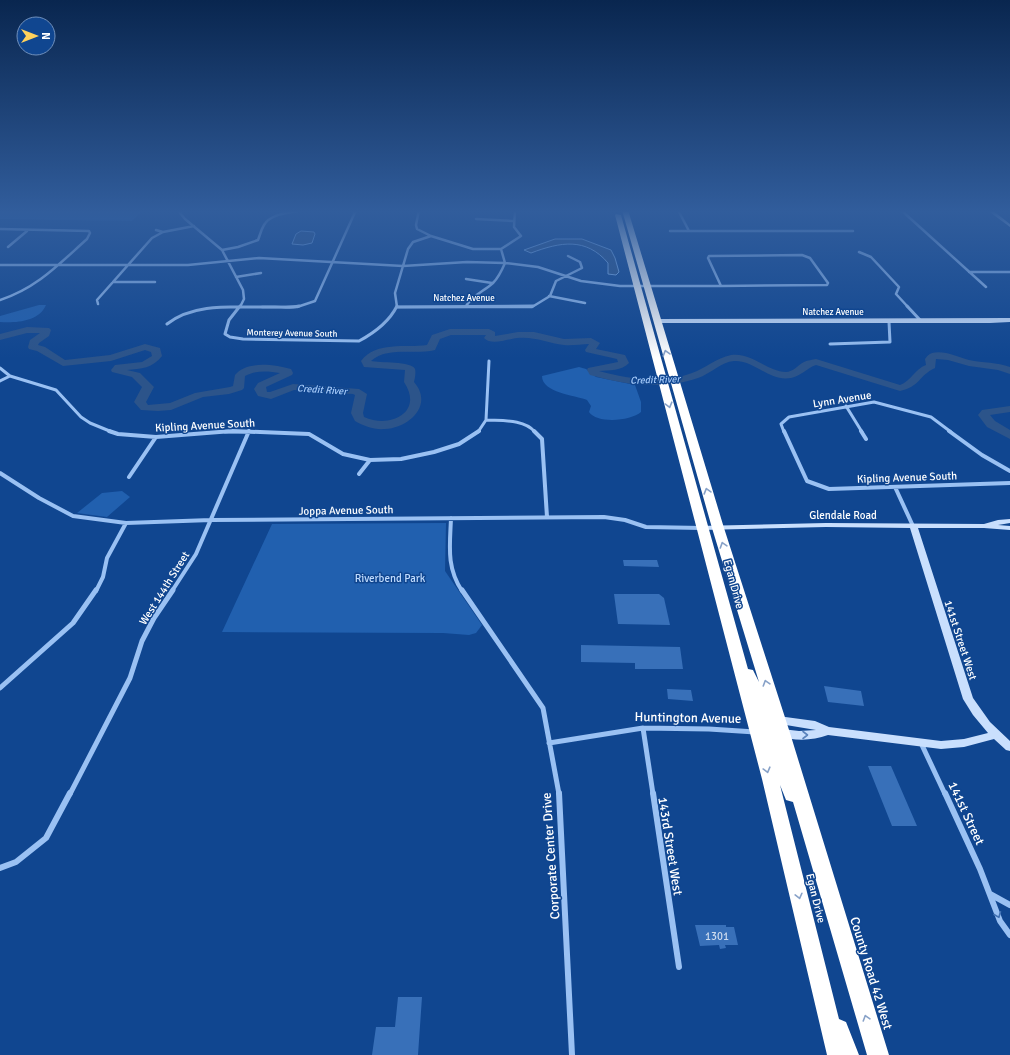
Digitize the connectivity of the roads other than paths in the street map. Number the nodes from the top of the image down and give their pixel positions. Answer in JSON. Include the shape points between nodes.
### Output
{"nodes":[{"id":1,"x":64,"y":259,"type":"edge"},
{"id":2,"x":133,"y":259,"type":"edge"},
{"id":3,"x":246,"y":259,"type":"edge"},
{"id":4,"x":282,"y":259,"type":"edge"},
{"id":5,"x":335,"y":259,"type":"edge"},
{"id":6,"x":405,"y":259,"type":"edge"},
{"id":7,"x":504,"y":259,"type":"edge"},
{"id":8,"x":574,"y":259,"type":"edge"},
{"id":9,"x":629,"y":259,"type":"edge"},
{"id":10,"x":639,"y":259,"type":"edge"},
{"id":11,"x":709,"y":259,"type":"edge"},
{"id":12,"x":811,"y":259,"type":"edge"},
{"id":13,"x":873,"y":259,"type":"edge"},
{"id":14,"x":955,"y":259,"type":"edge"},
{"id":15,"x":228,"y":261,"type":"junction"},
{"id":16,"x":334,"y":262,"type":"junction"},
{"id":17,"x":505,"y":263,"type":"junction"},
{"id":18,"x":0,"y":265,"type":"edge"},
{"id":19,"x":57,"y":265,"type":"junction"},
{"id":20,"x":128,"y":265,"type":"junction"},
{"id":21,"x":403,"y":266,"type":"junction"},
{"id":22,"x":969,"y":272,"type":"junction"},
{"id":23,"x":1010,"y":272,"type":"edge"},
{"id":24,"x":261,"y":273,"type":"dead end"},
{"id":25,"x":236,"y":277,"type":"junction"},
{"id":26,"x":566,"y":277,"type":"junction"},
{"id":27,"x":466,"y":279,"type":"dead end"},
{"id":28,"x":113,"y":282,"type":"junction"},
{"id":29,"x":155,"y":282,"type":"dead end"},
{"id":30,"x":493,"y":283,"type":"junction"},
{"id":31,"x":636,"y":286,"type":"junction"},
{"id":32,"x":646,"y":286,"type":"junction"},
{"id":33,"x":721,"y":286,"type":"junction"},
{"id":34,"x":986,"y":287,"type":"dead end"},
{"id":35,"x":549,"y":296,"type":"junction"},
{"id":36,"x":0,"y":300,"type":"edge"},
{"id":37,"x":585,"y":302,"type":"dead end"},
{"id":38,"x":98,"y":304,"type":"dead end"},
{"id":39,"x":466,"y":306,"type":"junction"},
{"id":40,"x":240,"y":307,"type":"junction"},
{"id":41,"x":397,"y":307,"type":"junction"},
{"id":42,"x":1010,"y":320,"type":"edge"},
{"id":43,"x":656,"y":321,"type":"junction"},
{"id":44,"x":888,"y":322,"type":"junction"},
{"id":45,"x":921,"y":322,"type":"junction"},
{"id":46,"x":167,"y":324,"type":"dead end"},
{"id":47,"x":830,"y":344,"type":"dead end"},
{"id":48,"x":489,"y":361,"type":"dead end"},
{"id":49,"x":0,"y":368,"type":"edge"},
{"id":50,"x":10,"y":376,"type":"junction"},
{"id":51,"x":0,"y":381,"type":"edge"},
{"id":52,"x":846,"y":406,"type":"junction"},
{"id":53,"x":486,"y":420,"type":"junction"},
{"id":54,"x":249,"y":431,"type":"junction"},
{"id":55,"x":156,"y":437,"type":"junction"},
{"id":56,"x":866,"y":439,"type":"dead end"},
{"id":57,"x":370,"y":460,"type":"junction"},
{"id":58,"x":1010,"y":471,"type":"edge"},
{"id":59,"x":0,"y":473,"type":"edge"},
{"id":60,"x":359,"y":474,"type":"dead end"},
{"id":61,"x":129,"y":477,"type":"dead end"},
{"id":62,"x":807,"y":481,"type":"joint"},
{"id":63,"x":1010,"y":483,"type":"edge"},
{"id":64,"x":895,"y":486,"type":"junction"},
{"id":65,"x":547,"y":517,"type":"junction"},
{"id":66,"x":451,"y":518,"type":"junction"},
{"id":67,"x":211,"y":520,"type":"junction"},
{"id":68,"x":1010,"y":521,"type":"edge"},
{"id":69,"x":126,"y":523,"type":"junction"},
{"id":70,"x":913,"y":526,"type":"junction"},
{"id":71,"x":984,"y":526,"type":"junction"},
{"id":72,"x":702,"y":528,"type":"junction"},
{"id":73,"x":718,"y":528,"type":"junction"},
{"id":74,"x":1010,"y":528,"type":"edge"},
{"id":75,"x":724,"y":609,"type":"junction"},
{"id":76,"x":0,"y":688,"type":"edge"},
{"id":77,"x":780,"y":726,"type":"junction"},
{"id":78,"x":643,"y":728,"type":"junction"},
{"id":79,"x":757,"y":732,"type":"junction"},
{"id":80,"x":995,"y":735,"type":"junction"},
{"id":81,"x":921,"y":742,"type":"junction"},
{"id":82,"x":549,"y":743,"type":"junction"},
{"id":83,"x":1010,"y":747,"type":"edge"},
{"id":84,"x":0,"y":868,"type":"edge"},
{"id":85,"x":990,"y":894,"type":"junction"},
{"id":86,"x":831,"y":901,"type":"junction"},
{"id":87,"x":1010,"y":905,"type":"edge"},
{"id":88,"x":1010,"y":935,"type":"edge"},
{"id":89,"x":679,"y":967,"type":"dead end"},
{"id":90,"x":817,"y":967,"type":"junction"},
{"id":91,"x":572,"y":1055,"type":"edge"},
{"id":92,"x":838,"y":1055,"type":"edge"},
{"id":93,"x":848,"y":1055,"type":"edge"},
{"id":94,"x":878,"y":1055,"type":"edge"}],
"edges":[{"from":1,"to":19,"type":"street"},
{"from":2,"to":20,"type":"street"},
{"from":3,"to":15,"type":"street"},
{"from":4,"to":16,"type":"street"},
{"from":5,"to":16,"type":"street"},
{"from":6,"to":21,"type":"street"},
{"from":7,"to":17,"type":"street"},
{"from":8,"to":26,"type":"street","via":[[583,266]]},
{"from":9,"to":31,"type":"highway","name":"Egan Drive"},
{"from":10,"to":32,"type":"highway","name":"Egan Drive"},
{"from":11,"to":33,"type":"street"},
{"from":12,"to":33,"type":"street","via":[[827,284]]},
{"from":13,"to":45,"type":"street","via":[[899,287],[896,294]]},
{"from":14,"to":22,"type":"street"},
{"from":15,"to":20,"type":"street","via":[[188,265]]},
{"from":15,"to":25,"type":"street"},
{"from":16,"to":21,"type":"street"},
{"from":16,"to":40,"type":"street","via":[[315,301],[297,306]]},
{"from":17,"to":21,"type":"street","via":[[467,262]]},
{"from":17,"to":26,"type":"street","via":[[538,267]]},
{"from":17,"to":30,"type":"street"},
{"from":18,"to":19,"type":"street"},
{"from":19,"to":20,"type":"street"},
{"from":19,"to":36,"type":"street","via":[[37,284],[20,294]]},
{"from":20,"to":28,"type":"street"},
{"from":21,"to":41,"type":"street","via":[[395,293]]},
{"from":22,"to":23,"type":"street"},
{"from":22,"to":34,"type":"street"},
{"from":24,"to":25,"type":"street"},
{"from":25,"to":40,"type":"street","via":[[243,290],[244,299]]},
{"from":26,"to":31,"type":"street","via":[[594,283]]},
{"from":26,"to":35,"type":"street","via":[[554,283]]},
{"from":27,"to":30,"type":"street"},
{"from":28,"to":29,"type":"street"},
{"from":28,"to":38,"type":"street","via":[[97,300]]},
{"from":30,"to":39,"type":"street","via":[[471,298]]},
{"from":31,"to":32,"type":"street"},
{"from":31,"to":72,"type":"highway","name":"Egan Drive","one_way":true},
{"from":32,"to":33,"type":"street"},
{"from":32,"to":43,"type":"highway","name":"Egan Drive"},
{"from":35,"to":37,"type":"street"},
{"from":35,"to":39,"type":"street","name":"Natchez Avenue","via":[[532,307]]},
{"from":39,"to":41,"type":"street","name":"Natchez Avenue"},
{"from":40,"to":41,"type":"street","name":"Monterey Avenue South","via":[[229,320],[225,334],[230,338],[359,341],[372,334],[389,319]]},
{"from":40,"to":46,"type":"street","via":[[190,311],[177,316]]},
{"from":42,"to":45,"type":"street","name":"Natchez Avenue"},
{"from":43,"to":44,"type":"street","name":"Natchez Avenue"},
{"from":73,"to":43,"type":"highway","name":"Egan Drive","one_way":true},
{"from":44,"to":45,"type":"street","name":"Natchez Avenue"},
{"from":44,"to":47,"type":"street","via":[[890,342]]},
{"from":48,"to":53,"type":"street"},
{"from":49,"to":50,"type":"street","name":"Kipling Avenue South"},
{"from":50,"to":51,"type":"street"},
{"from":50,"to":55,"type":"street","name":"Kipling Avenue South","via":[[56,390],[90,423],[118,434]]},
{"from":52,"to":56,"type":"street"},
{"from":52,"to":58,"type":"street","name":"Lynn Avenue","via":[[881,403],[931,417],[982,455]]},
{"from":52,"to":62,"type":"street","name":"Lynn Avenue","via":[[789,417],[781,424]]},
{"from":53,"to":57,"type":"street","name":"Kipling Avenue South","via":[[478,432],[460,444],[401,459]]},
{"from":53,"to":65,"type":"street","via":[[517,422],[532,428],[542,439]]},
{"from":54,"to":55,"type":"street","name":"Kipling Avenue South"},
{"from":54,"to":57,"type":"street","name":"Kipling Avenue South","via":[[309,434],[343,454]]},
{"from":54,"to":67,"type":"street","name":"West 144th Street"},
{"from":55,"to":61,"type":"street"},
{"from":57,"to":60,"type":"street"},
{"from":59,"to":69,"type":"street","name":"Joppa Avenue South","via":[[73,516]]},
{"from":62,"to":64,"type":"street","name":"Kipling Avenue South","via":[[829,489]]},
{"from":63,"to":64,"type":"street","name":"Kipling Avenue South"},
{"from":64,"to":70,"type":"street"},
{"from":65,"to":66,"type":"street","name":"Joppa Avenue South"},
{"from":65,"to":72,"type":"street","name":"Joppa Avenue South","via":[[604,517],[646,527]]},
{"from":66,"to":67,"type":"street","name":"Joppa Avenue South"},
{"from":66,"to":82,"type":"street","name":"Corporate Center Drive","via":[[450,564],[455,580],[543,708]]},
{"from":67,"to":69,"type":"street","name":"Joppa Avenue South"},
{"from":67,"to":84,"type":"street","name":"West 144th Street","via":[[196,554],[142,641],[130,678],[46,838],[16,862]]},
{"from":68,"to":71,"type":"street","name":"Glendale Road"},
{"from":69,"to":76,"type":"street","via":[[107,558],[103,577],[97,589],[77,618]]},
{"from":70,"to":71,"type":"street","name":"Glendale Road"},
{"from":70,"to":73,"type":"street","name":"Glendale Road"},
{"from":70,"to":80,"type":"street","name":"141st Street West","via":[[968,699]]},
{"from":71,"to":74,"type":"street","name":"Glendale Road"},
{"from":72,"to":73,"type":"street","name":"Glendale Road"},
{"from":72,"to":75,"type":"highway","name":"Egan Drive"},
{"from":77,"to":73,"type":"highway","name":"Egan Drive","one_way":true},
{"from":75,"to":77,"type":"highway","via":[[763,712],[771,725]]},
{"from":75,"to":79,"type":"highway","name":"Egan Drive"},
{"from":77,"to":81,"type":"street","via":[[792,735],[818,735],[828,731]]},
{"from":77,"to":86,"type":"highway","name":"Egan Drive"},
{"from":78,"to":79,"type":"street","name":"Huntington Avenue"},
{"from":78,"to":82,"type":"street","name":"Huntington Avenue"},
{"from":78,"to":89,"type":"street","name":"143rd Street West"},
{"from":79,"to":86,"type":"highway","via":[[771,740],[777,752]]},
{"from":79,"to":90,"type":"highway","name":"Egan Drive","one_way":true},
{"from":80,"to":81,"type":"street","via":[[952,745]]},
{"from":80,"to":83,"type":"street","name":"141st Street West"},
{"from":81,"to":85,"type":"street","name":"141st Street"},
{"from":82,"to":91,"type":"street","name":"Corporate Center Drive","via":[[560,801]]},
{"from":85,"to":87,"type":"street"},
{"from":85,"to":88,"type":"street","name":"141st Street","one_way":true,"via":[[1000,921]]},
{"from":94,"to":86,"type":"highway","name":"County Road 42 West","one_way":true},
{"from":90,"to":92,"type":"highway"},
{"from":90,"to":93,"type":"highway"}]}
